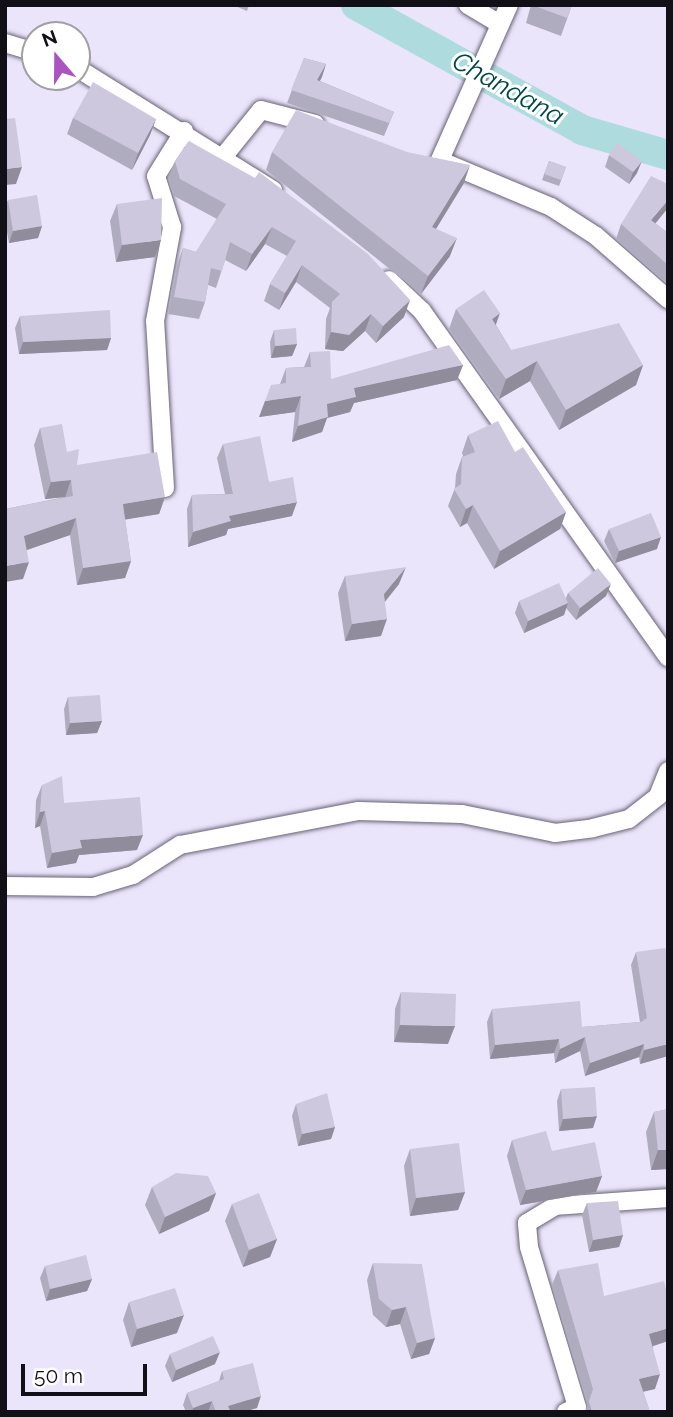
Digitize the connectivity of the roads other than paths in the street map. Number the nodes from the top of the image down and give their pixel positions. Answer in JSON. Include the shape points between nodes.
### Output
{"nodes":[{"id":1,"x":468,"y":5,"type":"edge"},
{"id":2,"x":509,"y":5,"type":"edge"},
{"id":3,"x":500,"y":24,"type":"junction"},
{"id":4,"x":91,"y":76,"type":"edge"},
{"id":5,"x":184,"y":131,"type":"junction"},
{"id":6,"x":337,"y":133,"type":"edge"},
{"id":7,"x":414,"y":157,"type":"edge"},
{"id":8,"x":223,"y":158,"type":"junction"},
{"id":9,"x":439,"y":162,"type":"junction"},
{"id":10,"x":289,"y":201,"type":"edge"},
{"id":11,"x":378,"y":270,"type":"edge"},
{"id":12,"x":668,"y":299,"type":"edge"},
{"id":13,"x":165,"y":488,"type":"edge"},
{"id":14,"x":668,"y":657,"type":"edge"},
{"id":15,"x":668,"y":771,"type":"edge"},
{"id":16,"x":5,"y":886,"type":"edge"},
{"id":17,"x":668,"y":1198,"type":"edge"},
{"id":18,"x":573,"y":1410,"type":"edge"}],
"edges":[{"from":1,"to":3,"type":"street"},
{"from":2,"to":3,"type":"street"},
{"from":3,"to":9,"type":"street"},
{"from":4,"to":5,"type":"street"},
{"from":5,"to":8,"type":"street"},
{"from":5,"to":13,"type":"street","via":[[156,176],[172,227],[155,321]]},
{"from":6,"to":8,"type":"street","via":[[261,110]]},
{"from":7,"to":9,"type":"street"},
{"from":8,"to":10,"type":"street"},
{"from":9,"to":12,"type":"street","via":[[476,171],[551,207],[596,236]]},
{"from":11,"to":14,"type":"street","via":[[422,311]]},
{"from":15,"to":16,"type":"street","via":[[658,796],[629,819],[593,828],[555,833],[463,814],[359,811],[180,845],[133,876],[93,887]]},
{"from":17,"to":18,"type":"street","via":[[555,1206],[527,1223]]}]}
